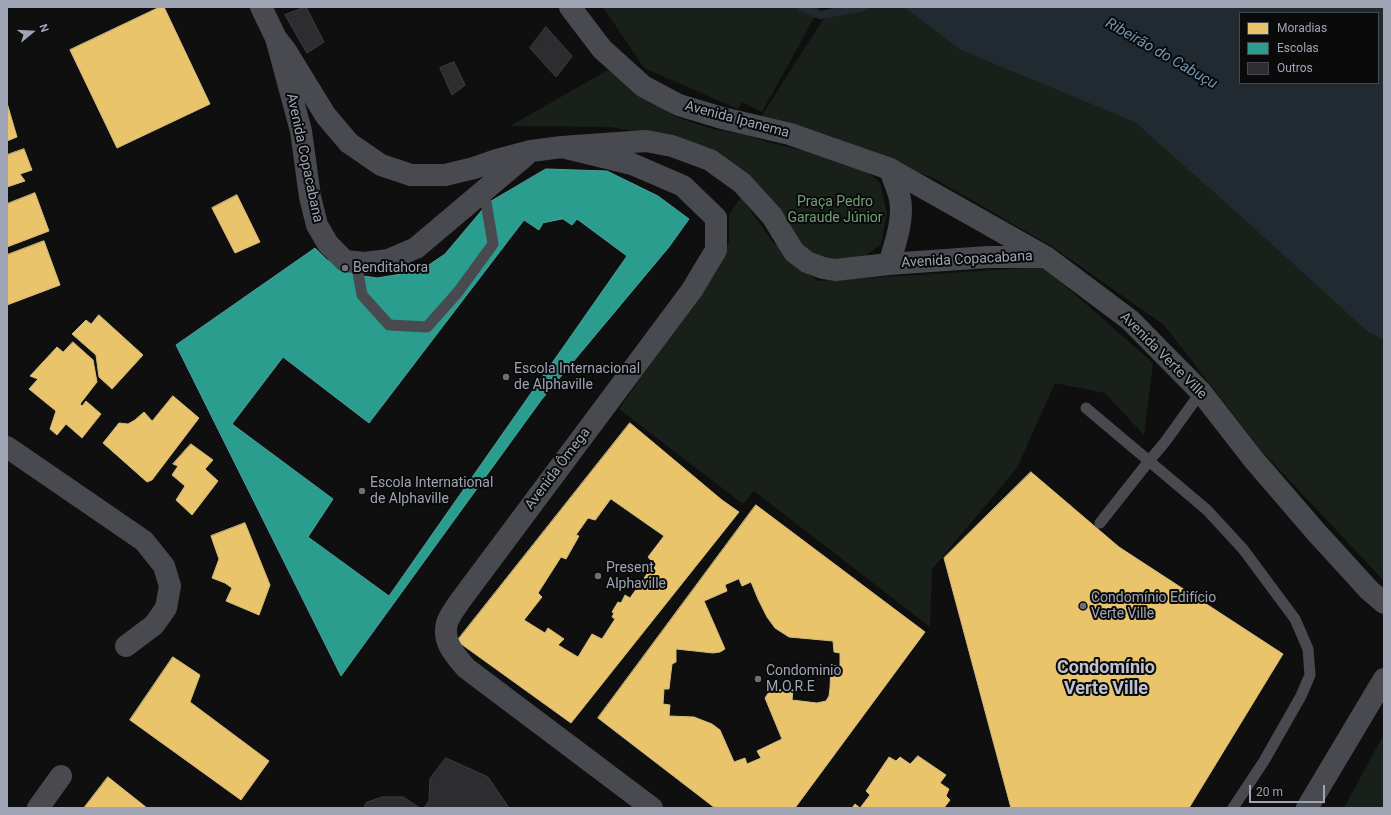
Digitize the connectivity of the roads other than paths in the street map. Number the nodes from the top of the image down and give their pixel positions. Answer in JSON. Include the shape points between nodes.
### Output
{"nodes":[{"id":1,"x":261,"y":7,"type":"edge"},
{"id":2,"x":570,"y":7,"type":"edge"},
{"id":3,"x":276,"y":38,"type":"junction"},
{"id":4,"x":562,"y":147,"type":"junction"},
{"id":5,"x":531,"y":151,"type":"junction"},
{"id":6,"x":890,"y":169,"type":"junction"},
{"id":7,"x":484,"y":190,"type":"junction"},
{"id":8,"x":1046,"y":257,"type":"junction"},
{"id":9,"x":356,"y":262,"type":"junction"},
{"id":10,"x":889,"y":264,"type":"junction"},
{"id":11,"x":1201,"y":392,"type":"junction"},
{"id":12,"x":1086,"y":408,"type":"dead end"},
{"id":13,"x":7,"y":447,"type":"edge"},
{"id":14,"x":1149,"y":461,"type":"junction"},
{"id":15,"x":1100,"y":523,"type":"dead end"},
{"id":16,"x":1384,"y":603,"type":"edge"},
{"id":17,"x":126,"y":646,"type":"dead end"},
{"id":18,"x":1384,"y":679,"type":"edge"},
{"id":19,"x":61,"y":776,"type":"dead end"},
{"id":20,"x":38,"y":808,"type":"edge"},
{"id":21,"x":652,"y":808,"type":"edge"},
{"id":22,"x":1232,"y":808,"type":"edge"},
{"id":23,"x":1308,"y":808,"type":"edge"}],
"edges":[{"from":1,"to":3,"type":"street","name":"Avenida Copacabana"},
{"from":2,"to":6,"type":"street","name":"Avenida Ipanema","via":[[602,49],[643,86],[675,103],[722,118],[790,134]]},
{"from":3,"to":5,"type":"street","name":"Avenida Copacabana","via":[[326,116],[349,143],[381,165],[411,175],[445,175]]},
{"from":3,"to":9,"type":"street","name":"Avenida Copacabana","via":[[301,131],[310,197],[317,225],[328,244],[345,261]]},
{"from":4,"to":5,"type":"street","name":"Avenida Copacabana"},
{"from":4,"to":10,"type":"street","name":"Avenida Copacabana","via":[[646,141],[672,146],[710,160],[742,183],[772,216],[794,252],[807,262],[835,270]]},
{"from":4,"to":21,"type":"street","name":"Avenida Ômega","via":[[632,164],[683,186],[716,218],[716,250],[692,290],[460,601],[447,623],[446,639],[453,654],[466,668]]},
{"from":5,"to":7,"type":"street","name":"Avenida Copacabana"},
{"from":6,"to":8,"type":"street","name":"Avenida Verte Ville"},
{"from":6,"to":10,"type":"street","name":"Avenida Copacabana","via":[[900,199],[900,219]]},
{"from":7,"to":9,"type":"street","name":"Avenida Copacabana","via":[[416,248],[388,260]]},
{"from":7,"to":9,"type":"lane","via":[[493,244],[458,292],[428,327],[389,325],[362,295]]},
{"from":8,"to":10,"type":"street","name":"Avenida Copacabana","via":[[988,257]]},
{"from":8,"to":11,"type":"street","name":"Avenida Verte Ville","via":[[1130,320]]},
{"from":11,"to":14,"type":"lane","via":[[1166,442]]},
{"from":11,"to":16,"type":"street","name":"Avenida Verte Ville","via":[[1259,466],[1327,544]]},
{"from":12,"to":14,"type":"lane"},
{"from":13,"to":17,"type":"street","via":[[144,541],[164,566],[170,586],[166,608],[154,625]]},
{"from":14,"to":15,"type":"lane"},
{"from":14,"to":22,"type":"lane","via":[[1207,510],[1243,550],[1295,619],[1308,649],[1310,675],[1300,696],[1264,761]]},
{"from":18,"to":23,"type":"street"},
{"from":19,"to":20,"type":"street"}]}
